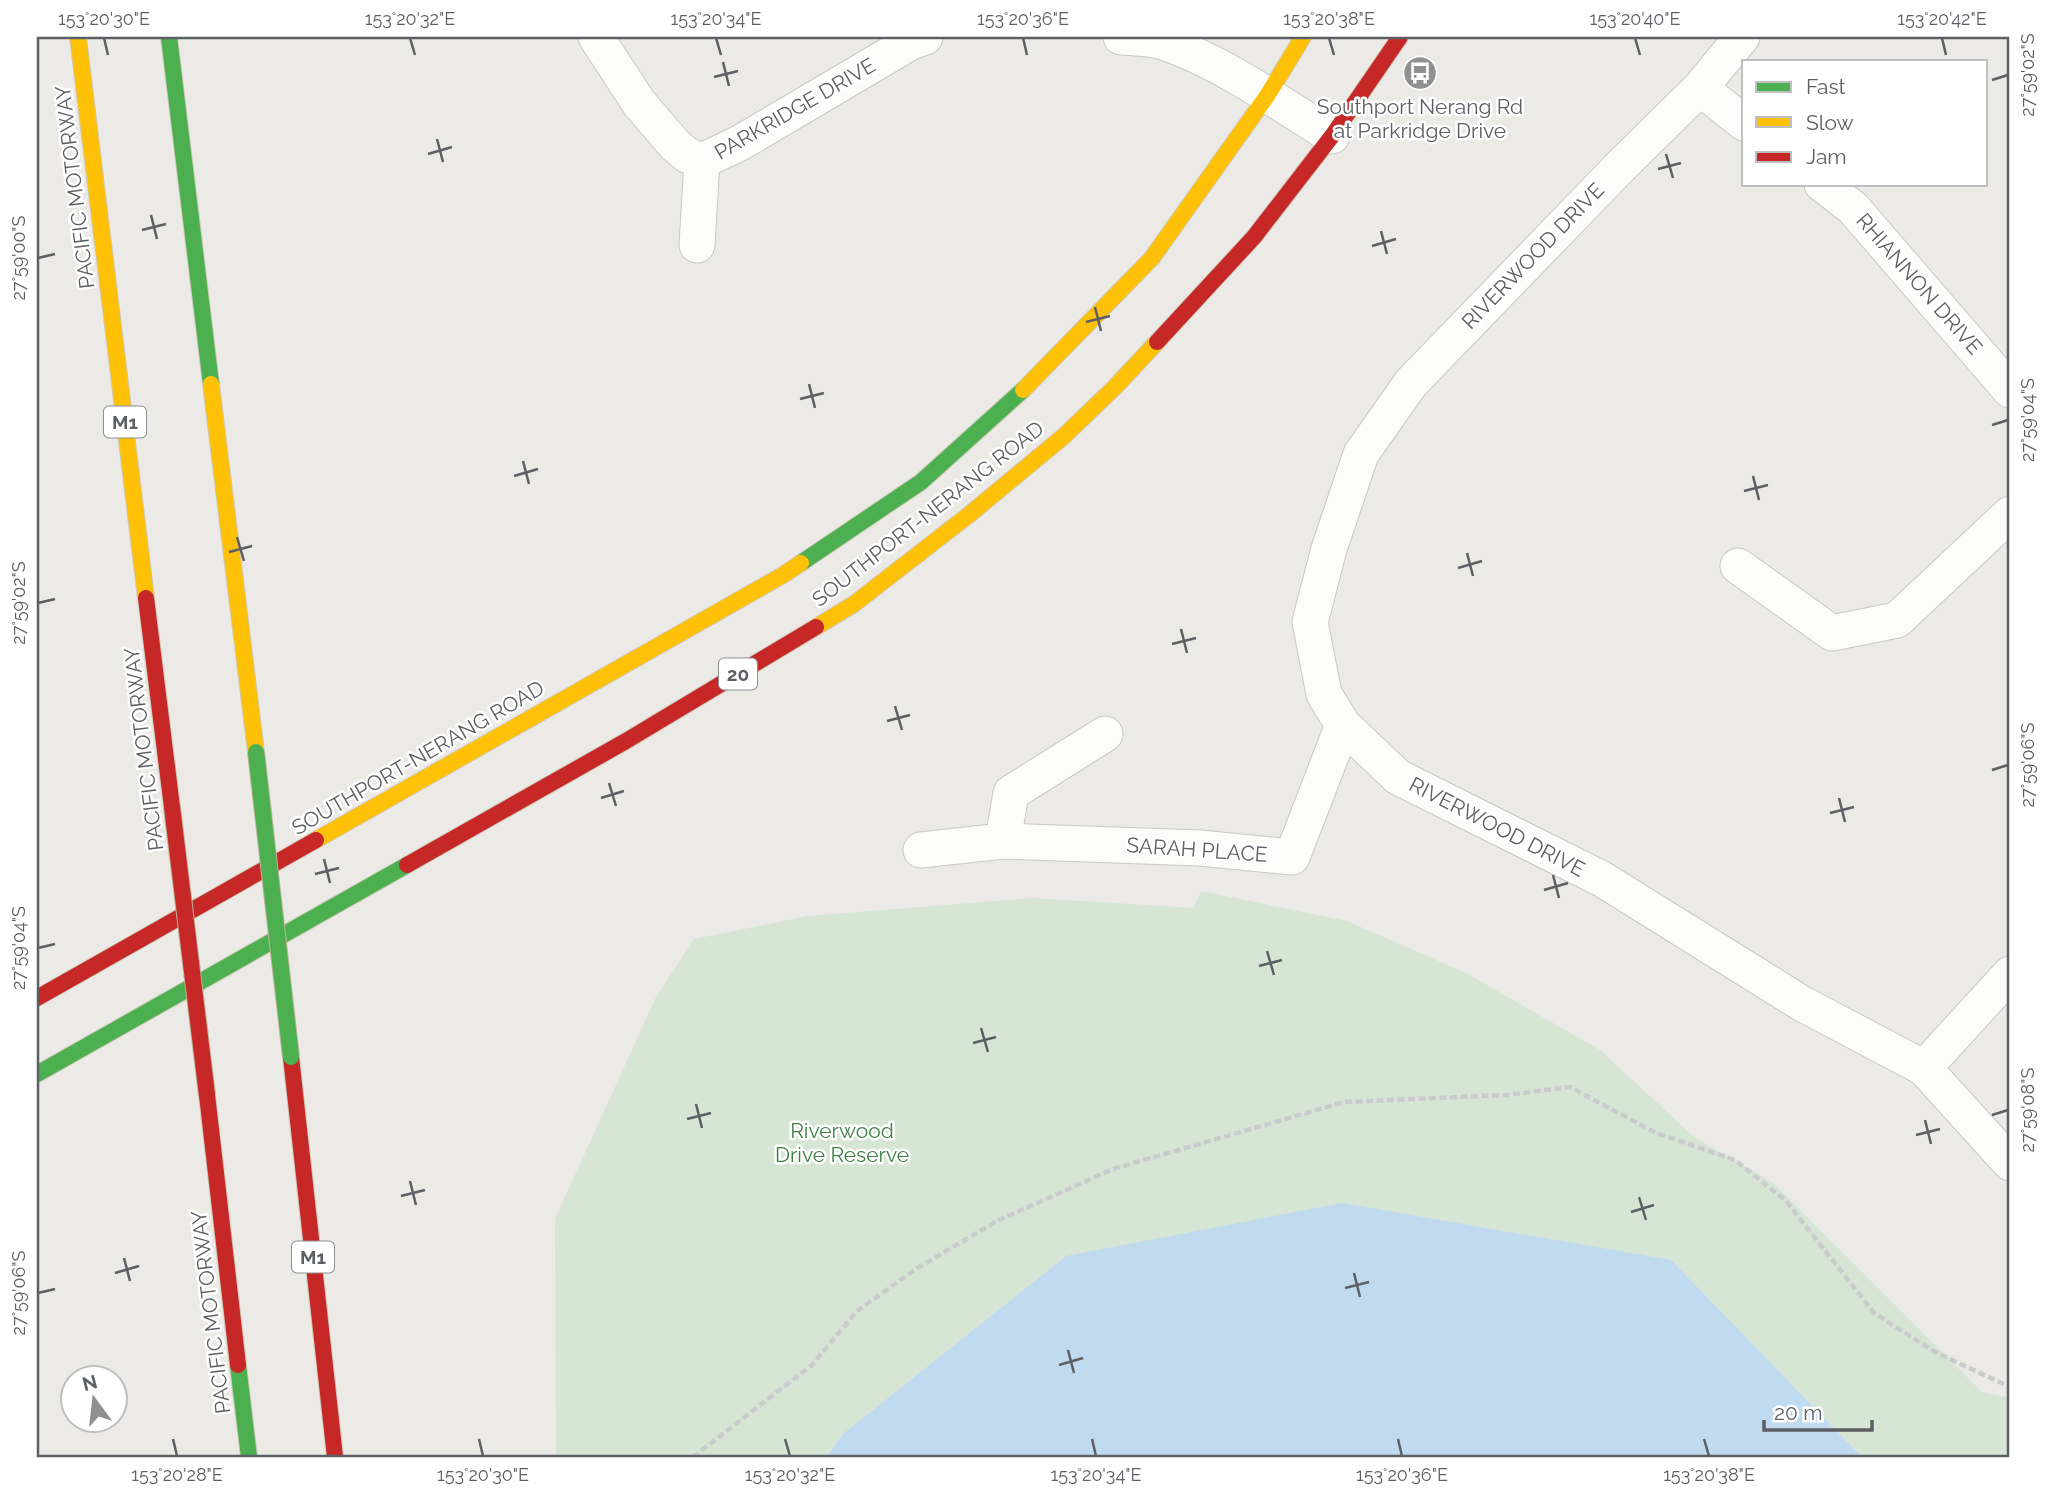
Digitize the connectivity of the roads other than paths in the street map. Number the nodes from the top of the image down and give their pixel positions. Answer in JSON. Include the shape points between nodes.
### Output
{"nodes":[{"id":1,"x":78,"y":37,"type":"edge"},
{"id":2,"x":169,"y":37,"type":"edge"},
{"id":3,"x":596,"y":37,"type":"edge"},
{"id":4,"x":925,"y":37,"type":"edge"},
{"id":5,"x":1121,"y":37,"type":"edge"},
{"id":6,"x":1303,"y":37,"type":"edge"},
{"id":7,"x":1400,"y":37,"type":"edge"},
{"id":8,"x":1742,"y":37,"type":"edge"},
{"id":9,"x":1700,"y":89,"type":"junction"},
{"id":10,"x":1267,"y":96,"type":"junction"},
{"id":11,"x":1742,"y":121,"type":"edge"},
{"id":12,"x":1332,"y":136,"type":"junction"},
{"id":13,"x":702,"y":161,"type":"junction"},
{"id":14,"x":1825,"y":186,"type":"edge"},
{"id":15,"x":697,"y":245,"type":"dead end"},
{"id":16,"x":2010,"y":390,"type":"edge"},
{"id":17,"x":2010,"y":514,"type":"edge"},
{"id":18,"x":1738,"y":566,"type":"dead end"},
{"id":19,"x":1343,"y":725,"type":"junction"},
{"id":20,"x":1105,"y":734,"type":"dead end"},
{"id":21,"x":1003,"y":841,"type":"junction"},
{"id":22,"x":921,"y":850,"type":"dead end"},
{"id":23,"x":2010,"y":974,"type":"edge"},
{"id":24,"x":37,"y":998,"type":"edge"},
{"id":25,"x":1924,"y":1068,"type":"junction"},
{"id":26,"x":37,"y":1074,"type":"edge"},
{"id":27,"x":2010,"y":1163,"type":"edge"},
{"id":28,"x":249,"y":1457,"type":"edge"},
{"id":29,"x":335,"y":1457,"type":"edge"}],
"edges":[{"from":1,"to":28,"type":"main road","name":"PACIFIC MOTORWAY","number":"M1","bridge":true},
{"from":2,"to":29,"type":"main road","number":"M1","bridge":true},
{"from":3,"to":13,"type":"street","name":"PARKRIDGE DRIVE","via":[[639,103],[675,145]]},
{"from":4,"to":13,"type":"street","name":"PARKRIDGE DRIVE"},
{"from":5,"to":10,"type":"street","via":[[1161,41]]},
{"from":6,"to":10,"type":"main road","name":"SOUTHPORT-NERANG ROAD"},
{"from":7,"to":12,"type":"main road","name":"SOUTHPORT-NERANG ROAD","number":"20"},
{"from":8,"to":9,"type":"street","name":"RIVERWOOD DRIVE"},
{"from":9,"to":11,"type":"street"},
{"from":9,"to":19,"type":"street","name":"RIVERWOOD DRIVE","via":[[1411,383],[1361,454],[1310,622],[1324,694]]},
{"from":10,"to":12,"type":"street"},
{"from":10,"to":24,"type":"main road","name":"SOUTHPORT-NERANG ROAD","via":[[1152,258],[1034,380],[921,482],[783,575]]},
{"from":12,"to":26,"type":"main road","name":"SOUTHPORT-NERANG ROAD","number":"20","via":[[1254,237],[1115,387],[1033,462],[854,604],[626,741]]},
{"from":13,"to":15,"type":"street","name":"PARKRIDGE DRIVE"},
{"from":14,"to":16,"type":"street","name":"RHIANNON DRIVE","via":[[1853,208]]},
{"from":17,"to":18,"type":"street","via":[[1897,620],[1832,633]]},
{"from":19,"to":21,"type":"street","name":"SARAH PLACE","via":[[1292,857],[1200,848]]},
{"from":19,"to":25,"type":"street","name":"RIVERWOOD DRIVE","via":[[1398,777],[1602,879],[1801,1003]]},
{"from":20,"to":21,"type":"street","via":[[1011,793]]},
{"from":21,"to":22,"type":"street","name":"SARAH PLACE"},
{"from":23,"to":25,"type":"street"},
{"from":25,"to":27,"type":"street","name":"RIVERWOOD DRIVE"}]}
